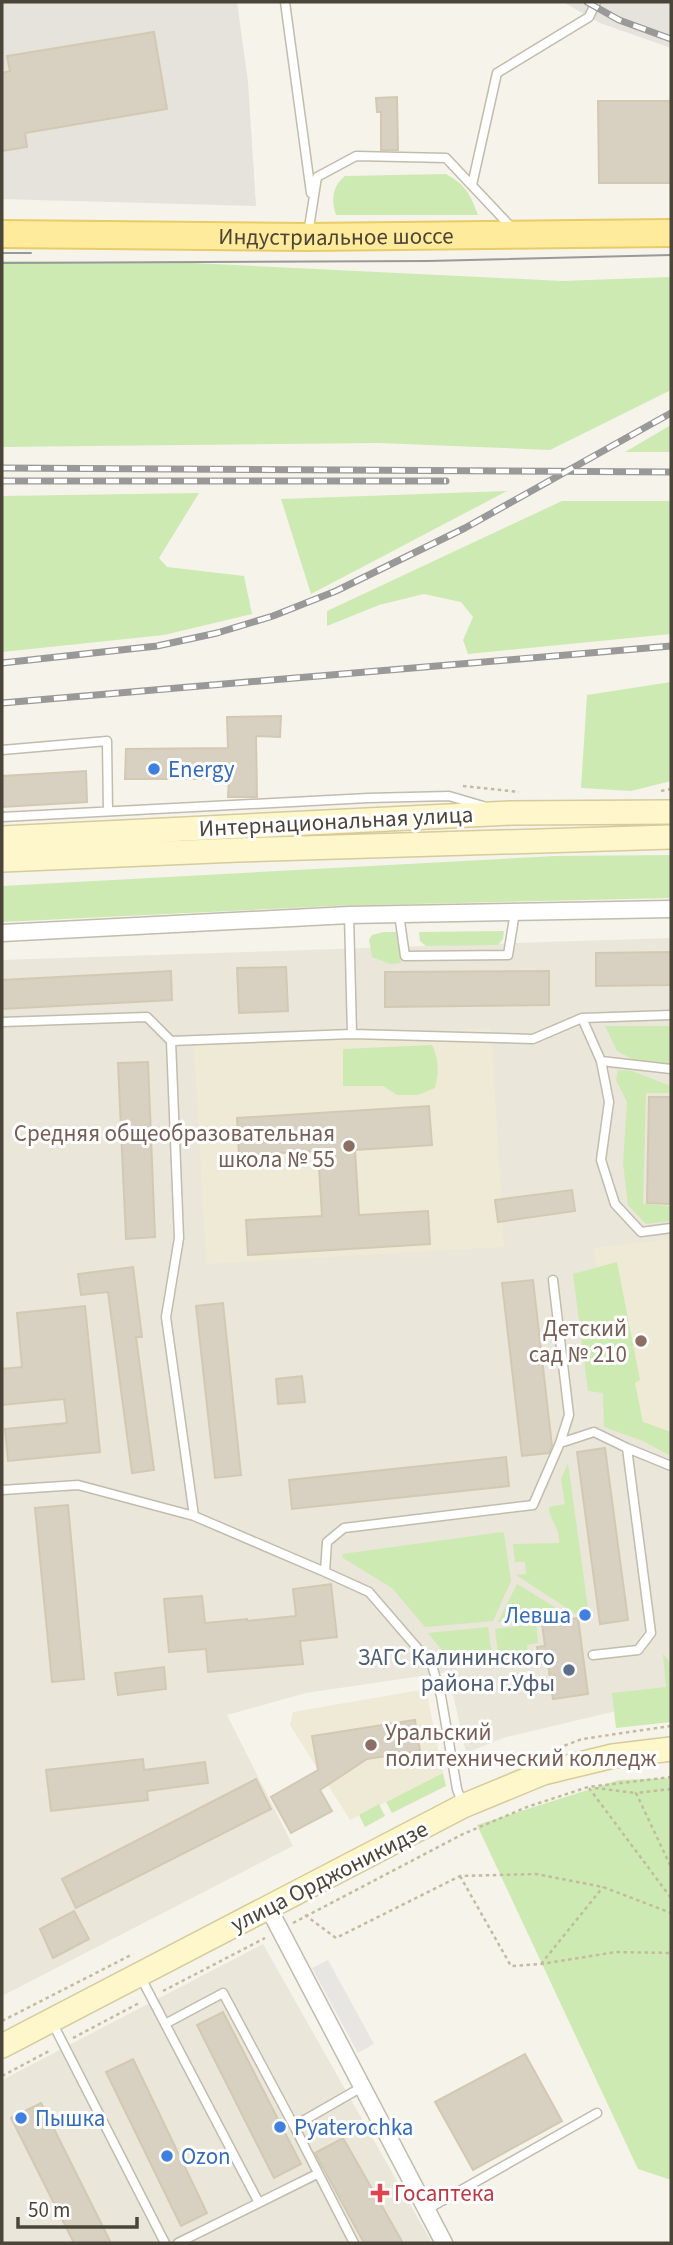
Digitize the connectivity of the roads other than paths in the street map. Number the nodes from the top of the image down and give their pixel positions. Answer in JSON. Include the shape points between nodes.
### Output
{"nodes":[{"id":1,"x":285,"y":2,"type":"edge"},
{"id":2,"x":596,"y":2,"type":"edge"},
{"id":3,"x":472,"y":185,"type":"junction"},
{"id":4,"x":313,"y":201,"type":"junction"},
{"id":5,"x":671,"y":233,"type":"edge"},
{"id":6,"x":2,"y":234,"type":"edge"},
{"id":7,"x":519,"y":236,"type":"junction"},
{"id":8,"x":308,"y":237,"type":"junction"},
{"id":9,"x":2,"y":750,"type":"edge"},
{"id":10,"x":108,"y":811,"type":"junction"},
{"id":11,"x":671,"y":812,"type":"edge"},
{"id":12,"x":508,"y":814,"type":"junction"},
{"id":13,"x":2,"y":817,"type":"edge"},
{"id":14,"x":671,"y":837,"type":"edge"},
{"id":15,"x":2,"y":838,"type":"edge"},
{"id":16,"x":2,"y":860,"type":"edge"},
{"id":17,"x":671,"y":909,"type":"edge"},
{"id":18,"x":515,"y":912,"type":"junction"},
{"id":19,"x":399,"y":914,"type":"junction"},
{"id":20,"x":349,"y":915,"type":"junction"},
{"id":21,"x":2,"y":933,"type":"edge"},
{"id":22,"x":671,"y":1015,"type":"edge"},
{"id":23,"x":582,"y":1018,"type":"junction"},
{"id":24,"x":2,"y":1022,"type":"edge"},
{"id":25,"x":352,"y":1034,"type":"junction"},
{"id":26,"x":171,"y":1041,"type":"junction"},
{"id":27,"x":601,"y":1061,"type":"junction"},
{"id":28,"x":671,"y":1069,"type":"edge"},
{"id":29,"x":671,"y":1228,"type":"edge"},
{"id":30,"x":554,"y":1280,"type":"dead end"},
{"id":31,"x":560,"y":1443,"type":"junction"},
{"id":32,"x":627,"y":1448,"type":"junction"},
{"id":33,"x":671,"y":1466,"type":"edge"},
{"id":34,"x":2,"y":1490,"type":"edge"},
{"id":35,"x":194,"y":1516,"type":"junction"},
{"id":36,"x":325,"y":1572,"type":"junction"},
{"id":37,"x":593,"y":1655,"type":"dead end"},
{"id":38,"x":671,"y":1749,"type":"edge"},
{"id":39,"x":463,"y":1806,"type":"junction"},
{"id":40,"x":268,"y":1907,"type":"junction"},
{"id":41,"x":139,"y":1975,"type":"junction"},
{"id":42,"x":51,"y":2020,"type":"junction"},
{"id":43,"x":165,"y":2024,"type":"junction"},
{"id":44,"x":2,"y":2046,"type":"edge"},
{"id":45,"x":362,"y":2087,"type":"junction"},
{"id":46,"x":597,"y":2113,"type":"dead end"},
{"id":47,"x":294,"y":2126,"type":"junction"},
{"id":48,"x":317,"y":2174,"type":"junction"},
{"id":49,"x":259,"y":2203,"type":"junction"},
{"id":50,"x":426,"y":2210,"type":"junction"},
{"id":51,"x":166,"y":2243,"type":"edge"},
{"id":52,"x":178,"y":2243,"type":"edge"},
{"id":53,"x":354,"y":2243,"type":"edge"},
{"id":54,"x":444,"y":2243,"type":"edge"}],
"edges":[{"from":1,"to":4,"type":"lane"},
{"from":2,"to":3,"type":"lane","via":[[589,17],[497,73]]},
{"from":3,"to":4,"type":"lane","via":[[446,158],[356,156],[317,177]]},
{"from":3,"to":7,"type":"lane"},
{"from":4,"to":8,"type":"lane"},
{"from":5,"to":7,"type":"main road","name":"Индустриальное шоссе"},
{"from":6,"to":8,"type":"main road","name":"Индустриальное шоссе"},
{"from":7,"to":8,"type":"main road","name":"Индустриальное шоссе"},
{"from":9,"to":10,"type":"lane","via":[[107,741]]},
{"from":10,"to":12,"type":"lane","via":[[449,796]]},
{"from":10,"to":13,"type":"lane"},
{"from":11,"to":12,"type":"main road","name":"Интернациональная улица"},
{"from":12,"to":15,"type":"main road","name":"Интернациональная улица"},
{"from":14,"to":16,"type":"main road","name":"Интернациональная улица"},
{"from":17,"to":18,"type":"street"},
{"from":18,"to":19,"type":"street"},
{"from":18,"to":19,"type":"lane","via":[[508,955],[405,956]]},
{"from":19,"to":20,"type":"street"},
{"from":20,"to":21,"type":"street"},
{"from":20,"to":25,"type":"lane"},
{"from":22,"to":23,"type":"lane"},
{"from":23,"to":25,"type":"lane","via":[[533,1039]]},
{"from":23,"to":27,"type":"lane"},
{"from":24,"to":26,"type":"lane","via":[[147,1017]]},
{"from":25,"to":26,"type":"lane"},
{"from":26,"to":35,"type":"lane","via":[[179,1238],[166,1317]]},
{"from":27,"to":28,"type":"lane"},
{"from":27,"to":29,"type":"lane","via":[[609,1102],[601,1160],[615,1203],[641,1232]]},
{"from":30,"to":31,"type":"lane","via":[[569,1415]]},
{"from":31,"to":32,"type":"lane","via":[[594,1432]]},
{"from":31,"to":36,"type":"lane","via":[[533,1505],[344,1528],[327,1542]]},
{"from":32,"to":33,"type":"lane"},
{"from":32,"to":37,"type":"lane","via":[[651,1633],[638,1650]]},
{"from":34,"to":35,"type":"lane","via":[[78,1485]]},
{"from":35,"to":36,"type":"lane"},
{"from":36,"to":39,"type":"lane","via":[[369,1592],[432,1665]]},
{"from":38,"to":39,"type":"main road","name":"улица Орджоникидзе","via":[[613,1756],[543,1773]]},
{"from":39,"to":40,"type":"main road","name":"улица Орджоникидзе"},
{"from":40,"to":41,"type":"main road","name":"улица Орджоникидзе"},
{"from":40,"to":45,"type":"street"},
{"from":41,"to":42,"type":"main road","name":"улица Орджоникидзе"},
{"from":41,"to":43,"type":"lane"},
{"from":42,"to":44,"type":"main road","name":"улица Орджоникидзе"},
{"from":42,"to":51,"type":"lane"},
{"from":43,"to":47,"type":"lane","via":[[223,1993]]},
{"from":43,"to":49,"type":"lane"},
{"from":45,"to":47,"type":"lane"},
{"from":45,"to":50,"type":"street"},
{"from":46,"to":50,"type":"lane"},
{"from":47,"to":48,"type":"lane"},
{"from":48,"to":49,"type":"lane"},
{"from":48,"to":53,"type":"lane"},
{"from":49,"to":52,"type":"lane"},
{"from":50,"to":54,"type":"street"}]}
